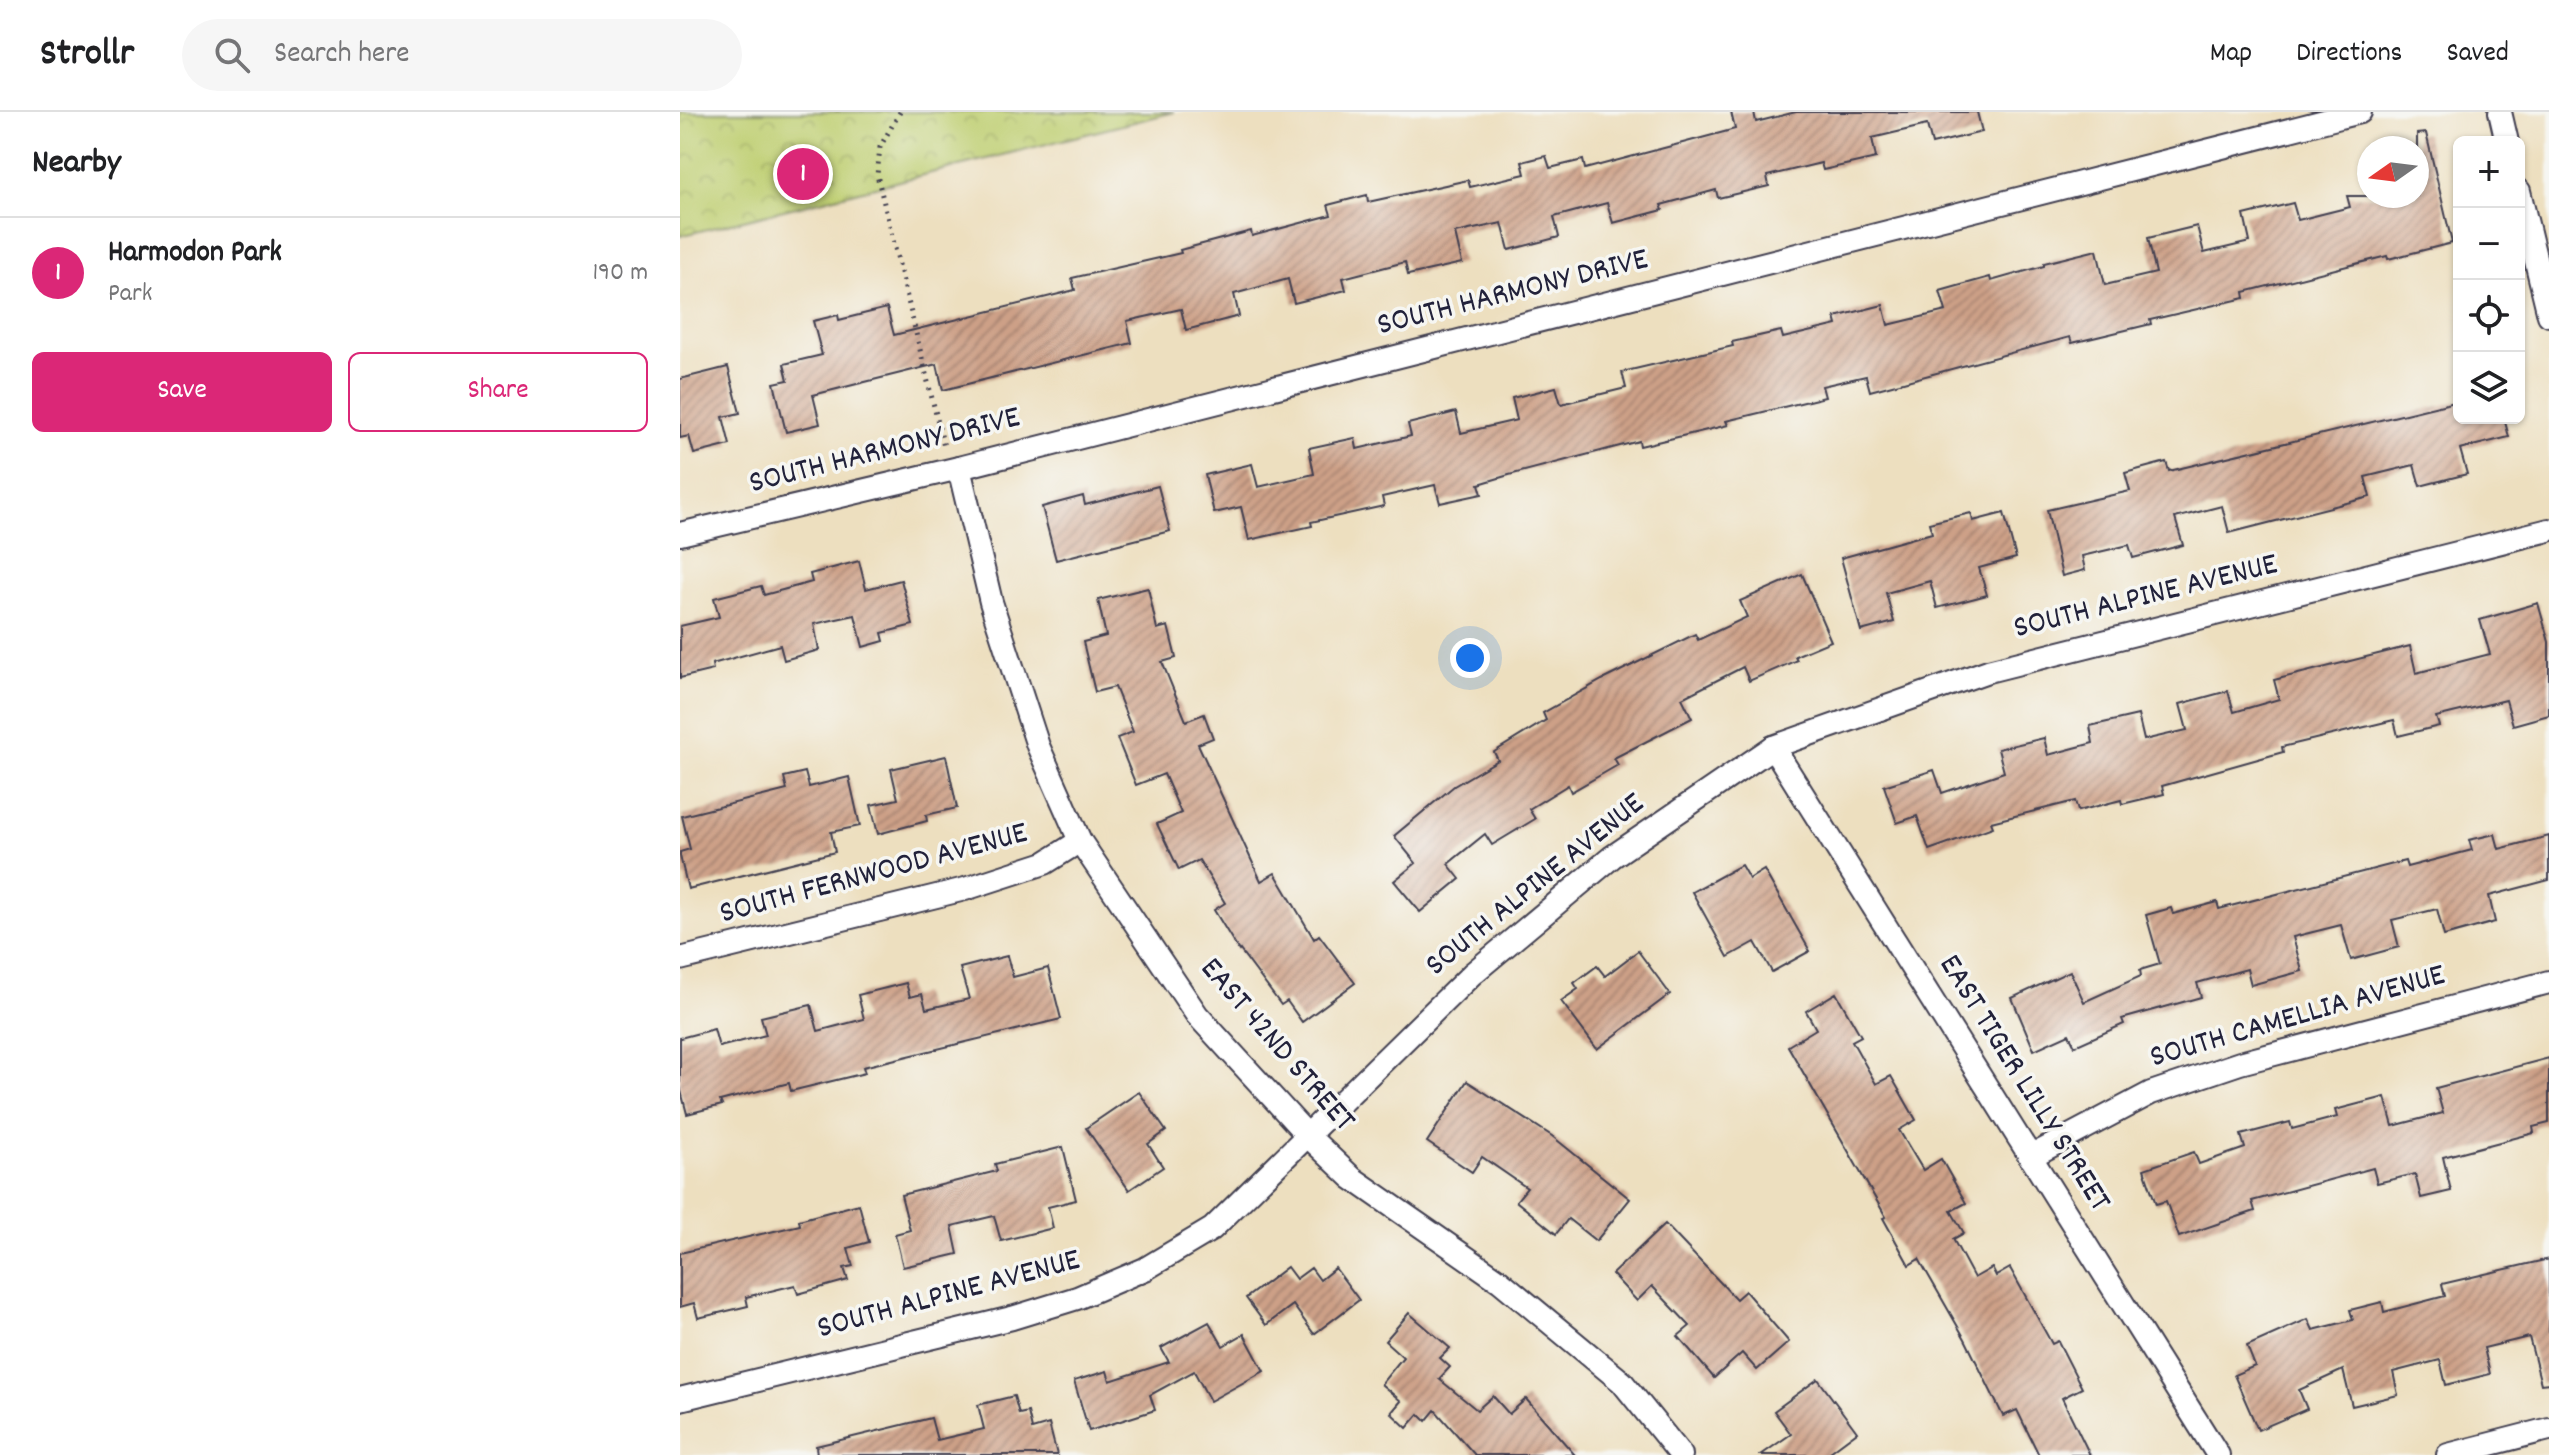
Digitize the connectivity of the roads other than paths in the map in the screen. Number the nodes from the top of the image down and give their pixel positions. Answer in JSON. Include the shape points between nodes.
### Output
{"nodes":[{"id":1,"x":2360,"y":112,"type":"edge"},
{"id":2,"x":2500,"y":112,"type":"edge"},
{"id":3,"x":2506,"y":136,"type":"edge"},
{"id":4,"x":2523,"y":208,"type":"edge"},
{"id":5,"x":2549,"y":315,"type":"edge"},
{"id":6,"x":959,"y":468,"type":"junction"},
{"id":7,"x":2549,"y":530,"type":"edge"},
{"id":8,"x":680,"y":534,"type":"edge"},
{"id":9,"x":1773,"y":747,"type":"junction"},
{"id":10,"x":1080,"y":841,"type":"junction"},
{"id":11,"x":680,"y":959,"type":"edge"},
{"id":12,"x":2549,"y":982,"type":"edge"},
{"id":13,"x":1308,"y":1136,"type":"junction"},
{"id":14,"x":2030,"y":1157,"type":"junction"},
{"id":15,"x":680,"y":1399,"type":"edge"},
{"id":16,"x":2549,"y":1429,"type":"edge"},
{"id":17,"x":1681,"y":1455,"type":"edge"},
{"id":18,"x":2218,"y":1455,"type":"edge"},
{"id":19,"x":2448,"y":1455,"type":"edge"}],
"edges":[{"from":1,"to":6,"type":"street","name":"SOUTH HARMONY DRIVE"},
{"from":2,"to":3,"type":"street"},
{"from":4,"to":5,"type":"street"},
{"from":6,"to":8,"type":"street","name":"SOUTH HARMONY DRIVE"},
{"from":6,"to":10,"type":"street","name":"EAST 42ND STREET","via":[[1010,666]]},
{"from":7,"to":9,"type":"street","name":"SOUTH ALPINE AVENUE","via":[[1988,671]]},
{"from":9,"to":13,"type":"street","name":"SOUTH ALPINE AVENUE","via":[[1612,857],[1472,974]]},
{"from":9,"to":14,"type":"street","name":"EAST TIGER LILLY STREET"},
{"from":10,"to":11,"type":"street","name":"SOUTH FERNWOOD AVENUE","via":[[1045,863],[965,889]]},
{"from":10,"to":13,"type":"street","name":"EAST 42ND STREET","via":[[1197,1015]]},
{"from":12,"to":14,"type":"street","name":"SOUTH CAMELLIA AVENUE","via":[[2240,1063],[2151,1093]]},
{"from":13,"to":15,"type":"street","name":"SOUTH ALPINE AVENUE","via":[[1212,1229],[1145,1269],[1077,1298]]},
{"from":13,"to":17,"type":"street","name":"EAST 42ND STREET","via":[[1352,1178],[1500,1281],[1622,1382]]},
{"from":14,"to":18,"type":"street","name":"EAST TIGER LILLY STREET"},
{"from":16,"to":19,"type":"street"}]}
